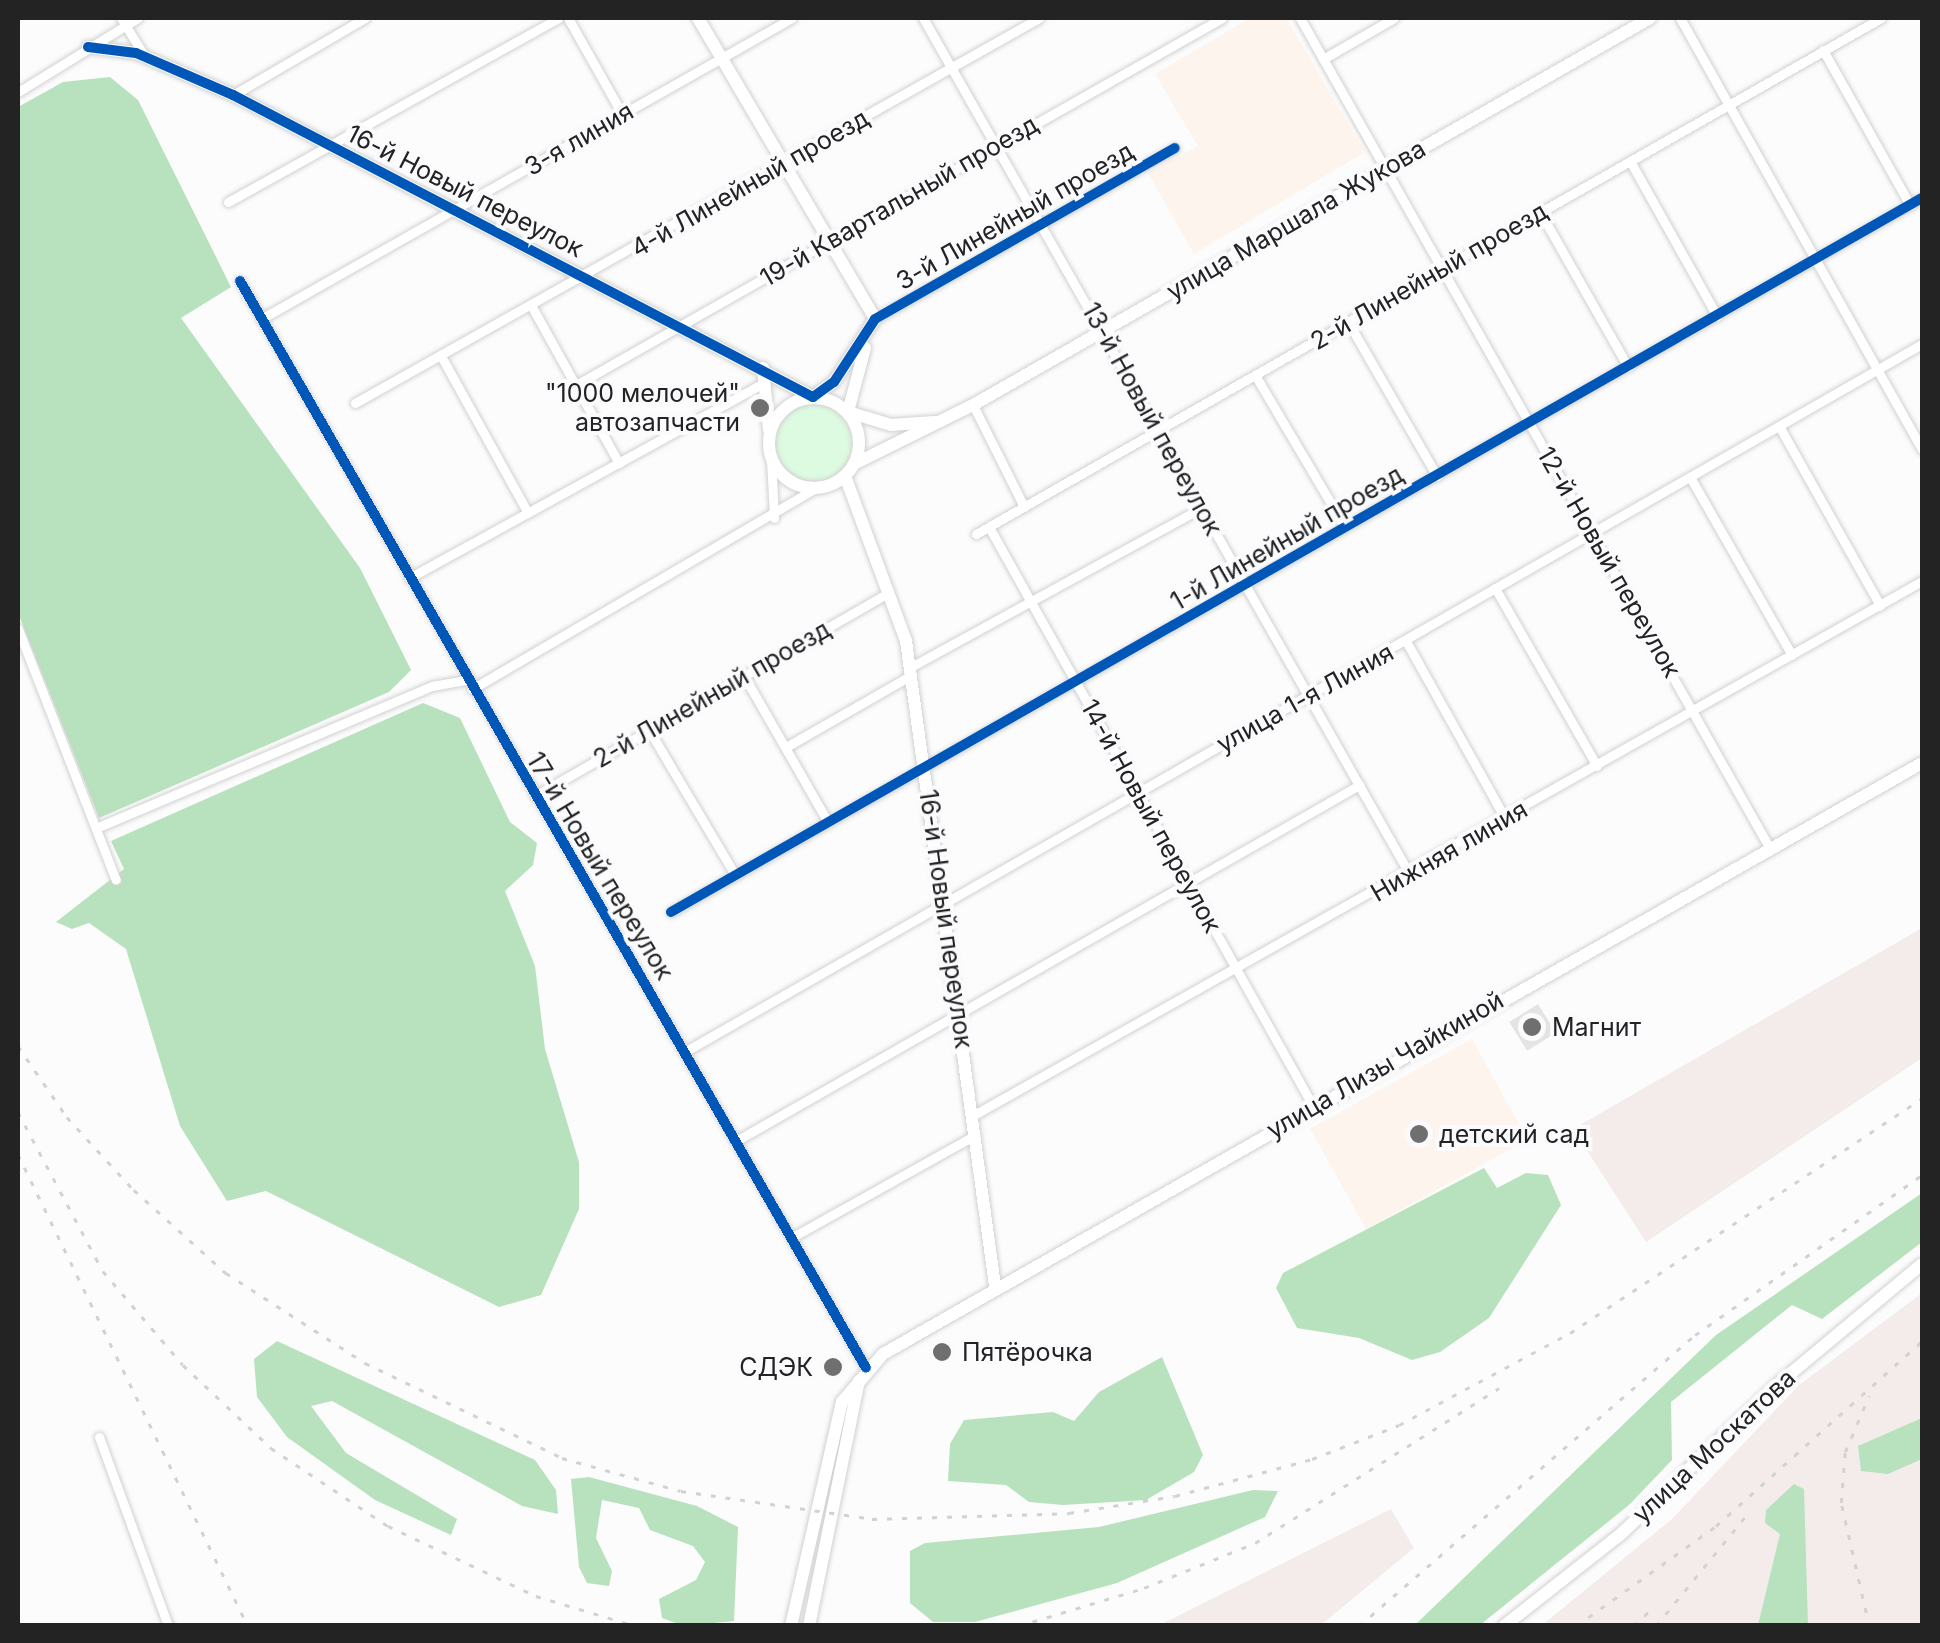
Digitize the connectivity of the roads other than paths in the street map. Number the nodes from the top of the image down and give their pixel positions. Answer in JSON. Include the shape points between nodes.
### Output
{"nodes":[{"id":1,"x":138,"y":18,"type":"edge"},
{"id":2,"x":365,"y":18,"type":"edge"},
{"id":3,"x":558,"y":18,"type":"edge"},
{"id":4,"x":568,"y":18,"type":"edge"},
{"id":5,"x":698,"y":18,"type":"edge"},
{"id":6,"x":792,"y":18,"type":"edge"},
{"id":7,"x":923,"y":18,"type":"edge"},
{"id":8,"x":1039,"y":18,"type":"edge"},
{"id":9,"x":1222,"y":18,"type":"edge"},
{"id":10,"x":1300,"y":18,"type":"edge"},
{"id":11,"x":1394,"y":18,"type":"edge"},
{"id":12,"x":1650,"y":18,"type":"edge"},
{"id":13,"x":1680,"y":18,"type":"edge"},
{"id":14,"x":1881,"y":18,"type":"edge"},
{"id":15,"x":124,"y":21,"type":"edge"},
{"id":16,"x":88,"y":48,"type":"junction"},
{"id":17,"x":1824,"y":50,"type":"junction"},
{"id":18,"x":145,"y":57,"type":"junction"},
{"id":19,"x":721,"y":58,"type":"junction"},
{"id":20,"x":1323,"y":58,"type":"junction"},
{"id":21,"x":952,"y":68,"type":"junction"},
{"id":22,"x":18,"y":92,"type":"edge"},
{"id":23,"x":232,"y":95,"type":"junction"},
{"id":24,"x":1727,"y":106,"type":"junction"},
{"id":25,"x":622,"y":114,"type":"junction"},
{"id":26,"x":330,"y":144,"type":"junction"},
{"id":27,"x":996,"y":146,"type":"junction"},
{"id":28,"x":1176,"y":148,"type":"dead end"},
{"id":29,"x":1630,"y":161,"type":"junction"},
{"id":30,"x":782,"y":165,"type":"junction"},
{"id":31,"x":1388,"y":168,"type":"junction"},
{"id":32,"x":1922,"y":198,"type":"edge"},
{"id":33,"x":228,"y":202,"type":"dead end"},
{"id":34,"x":1910,"y":205,"type":"junction"},
{"id":35,"x":457,"y":208,"type":"junction"},
{"id":36,"x":1540,"y":212,"type":"junction"},
{"id":37,"x":1040,"y":224,"type":"junction"},
{"id":38,"x":826,"y":243,"type":"junction"},
{"id":39,"x":1814,"y":260,"type":"junction"},
{"id":40,"x":1442,"y":268,"type":"junction"},
{"id":41,"x":587,"y":277,"type":"junction"},
{"id":42,"x":240,"y":281,"type":"dead end"},
{"id":43,"x":532,"y":306,"type":"junction"},
{"id":44,"x":1717,"y":316,"type":"junction"},
{"id":45,"x":262,"y":319,"type":"junction"},
{"id":46,"x":875,"y":319,"type":"junction"},
{"id":47,"x":1348,"y":322,"type":"junction"},
{"id":48,"x":682,"y":325,"type":"junction"},
{"id":49,"x":1104,"y":330,"type":"junction"},
{"id":50,"x":1922,"y":344,"type":"edge"},
{"id":51,"x":441,"y":356,"type":"junction"},
{"id":52,"x":1628,"y":367,"type":"junction"},
{"id":53,"x":763,"y":368,"type":"junction"},
{"id":54,"x":1877,"y":370,"type":"junction"},
{"id":55,"x":1255,"y":375,"type":"junction"},
{"id":56,"x":576,"y":385,"type":"junction"},
{"id":57,"x":765,"y":390,"type":"junction"},
{"id":58,"x":813,"y":397,"type":"junction"},
{"id":59,"x":355,"y":403,"type":"dead end"},
{"id":60,"x":973,"y":405,"type":"junction"},
{"id":61,"x":848,"y":412,"type":"junction"},
{"id":62,"x":942,"y":421,"type":"junction"},
{"id":63,"x":1530,"y":423,"type":"junction"},
{"id":64,"x":1780,"y":426,"type":"junction"},
{"id":65,"x":1158,"y":431,"type":"junction"},
{"id":66,"x":769,"y":433,"type":"junction"},
{"id":67,"x":1922,"y":450,"type":"edge"},
{"id":68,"x":771,"y":458,"type":"junction"},
{"id":69,"x":620,"y":462,"type":"junction"},
{"id":70,"x":854,"y":464,"type":"junction"},
{"id":71,"x":845,"y":476,"type":"junction"},
{"id":72,"x":1437,"y":476,"type":"junction"},
{"id":73,"x":1690,"y":477,"type":"junction"},
{"id":74,"x":818,"y":488,"type":"junction"},
{"id":75,"x":850,"y":503,"type":"junction"},
{"id":76,"x":1024,"y":507,"type":"junction"},
{"id":77,"x":1201,"y":508,"type":"junction"},
{"id":78,"x":528,"y":513,"type":"junction"},
{"id":79,"x":774,"y":518,"type":"junction"},
{"id":80,"x":989,"y":527,"type":"junction"},
{"id":81,"x":1344,"y":527,"type":"junction"},
{"id":82,"x":1592,"y":533,"type":"junction"},
{"id":83,"x":976,"y":534,"type":"dead end"},
{"id":84,"x":409,"y":578,"type":"junction"},
{"id":85,"x":1922,"y":581,"type":"edge"},
{"id":86,"x":1245,"y":584,"type":"junction"},
{"id":87,"x":1495,"y":588,"type":"junction"},
{"id":88,"x":890,"y":592,"type":"junction"},
{"id":89,"x":1031,"y":601,"type":"junction"},
{"id":90,"x":1880,"y":605,"type":"junction"},
{"id":91,"x":18,"y":629,"type":"edge"},
{"id":92,"x":1406,"y":641,"type":"junction"},
{"id":93,"x":1792,"y":655,"type":"junction"},
{"id":94,"x":910,"y":672,"type":"junction"},
{"id":95,"x":744,"y":676,"type":"junction"},
{"id":96,"x":1076,"y":682,"type":"junction"},
{"id":97,"x":469,"y":684,"type":"junction"},
{"id":98,"x":1308,"y":696,"type":"junction"},
{"id":99,"x":1693,"y":712,"type":"junction"},
{"id":100,"x":649,"y":730,"type":"junction"},
{"id":101,"x":786,"y":747,"type":"junction"},
{"id":102,"x":1922,"y":763,"type":"edge"},
{"id":103,"x":925,"y":766,"type":"junction"},
{"id":104,"x":1598,"y":766,"type":"junction"},
{"id":105,"x":1359,"y":785,"type":"junction"},
{"id":106,"x":1138,"y":793,"type":"junction"},
{"id":107,"x":535,"y":796,"type":"junction"},
{"id":108,"x":1505,"y":818,"type":"junction"},
{"id":109,"x":828,"y":822,"type":"junction"},
{"id":110,"x":96,"y":828,"type":"junction"},
{"id":111,"x":1769,"y":846,"type":"junction"},
{"id":112,"x":1409,"y":873,"type":"junction"},
{"id":113,"x":735,"y":875,"type":"junction"},
{"id":114,"x":116,"y":880,"type":"dead end"},
{"id":115,"x":1188,"y":882,"type":"junction"},
{"id":116,"x":944,"y":904,"type":"junction"},
{"id":117,"x":671,"y":912,"type":"dead end"},
{"id":118,"x":1238,"y":970,"type":"junction"},
{"id":119,"x":959,"y":1014,"type":"junction"},
{"id":120,"x":686,"y":1050,"type":"junction"},
{"id":121,"x":1313,"y":1106,"type":"junction"},
{"id":122,"x":972,"y":1116,"type":"junction"},
{"id":123,"x":975,"y":1135,"type":"junction"},
{"id":124,"x":736,"y":1140,"type":"junction"},
{"id":125,"x":791,"y":1238,"type":"junction"},
{"id":126,"x":1922,"y":1264,"type":"edge"},
{"id":127,"x":996,"y":1286,"type":"junction"},
{"id":128,"x":863,"y":1374,"type":"junction"},
{"id":129,"x":98,"y":1437,"type":"dead end"},
{"id":130,"x":168,"y":1626,"type":"edge"},
{"id":131,"x":792,"y":1626,"type":"edge"},
{"id":132,"x":809,"y":1626,"type":"edge"},
{"id":133,"x":1504,"y":1626,"type":"edge"}],
"edges":[{"from":1,"to":15,"type":"street"},
{"from":2,"to":23,"type":"street"},
{"from":3,"to":26,"type":"street"},
{"from":4,"to":25,"type":"street"},
{"from":5,"to":19,"type":"main road"},
{"from":6,"to":19,"type":"street","name":"3-я линия"},
{"from":7,"to":21,"type":"street","name":"13-й Новый переулок"},
{"from":8,"to":21,"type":"street","name":"4-й Линейный проезд"},
{"from":9,"to":27,"type":"street","name":"19-й Квартальный проезд"},
{"from":10,"to":20,"type":"street","name":"12-й Новый переулок"},
{"from":11,"to":20,"type":"street"},
{"from":12,"to":31,"type":"main road","name":"улица Маршала Жукова"},
{"from":13,"to":24,"type":"street"},
{"from":14,"to":17,"type":"street","name":"2-й Линейный проезд"},
{"from":15,"to":16,"type":"street"},
{"from":15,"to":18,"type":"street"},
{"from":16,"to":18,"type":"main road","name":"16-й Новый переулок"},
{"from":16,"to":22,"type":"street"},
{"from":17,"to":24,"type":"street","name":"2-й Линейный проезд"},
{"from":17,"to":34,"type":"street"},
{"from":18,"to":23,"type":"main road","name":"16-й Новый переулок"},
{"from":19,"to":25,"type":"street","name":"3-я линия"},
{"from":19,"to":30,"type":"main road"},
{"from":20,"to":31,"type":"street","name":"12-й Новый переулок"},
{"from":21,"to":27,"type":"street","name":"13-й Новый переулок"},
{"from":21,"to":30,"type":"street","name":"4-й Линейный проезд"},
{"from":23,"to":26,"type":"main road","name":"16-й Новый переулок"},
{"from":24,"to":29,"type":"street","name":"2-й Линейный проезд"},
{"from":24,"to":39,"type":"street"},
{"from":25,"to":35,"type":"street","name":"3-я линия"},
{"from":26,"to":33,"type":"street"},
{"from":26,"to":35,"type":"main road","name":"16-й Новый переулок"},
{"from":27,"to":37,"type":"street","name":"13-й Новый переулок"},
{"from":27,"to":38,"type":"street","name":"19-й Квартальный проезд"},
{"from":28,"to":37,"type":"street","name":"3-й Линейный проезд"},
{"from":29,"to":36,"type":"street","name":"2-й Линейный проезд"},
{"from":29,"to":44,"type":"street"},
{"from":30,"to":38,"type":"main road"},
{"from":30,"to":41,"type":"street","name":"4-й Линейный проезд"},
{"from":31,"to":40,"type":"street","name":"12-й Новый переулок"},
{"from":31,"to":49,"type":"main road","name":"улица Маршала Жукова"},
{"from":32,"to":34,"type":"street","name":"1-й Линейный проезд"},
{"from":34,"to":39,"type":"street","name":"1-й Линейный проезд"},
{"from":35,"to":41,"type":"main road","name":"16-й Новый переулок"},
{"from":35,"to":45,"type":"street","name":"3-я линия"},
{"from":36,"to":40,"type":"street","name":"2-й Линейный проезд"},
{"from":36,"to":52,"type":"street"},
{"from":37,"to":46,"type":"street","name":"3-й Линейный проезд"},
{"from":37,"to":49,"type":"street","name":"13-й Новый переулок"},
{"from":38,"to":46,"type":"main road"},
{"from":38,"to":48,"type":"street","name":"19-й Квартальный проезд"},
{"from":39,"to":44,"type":"street","name":"1-й Линейный проезд"},
{"from":39,"to":54,"type":"street"},
{"from":40,"to":47,"type":"street","name":"2-й Линейный проезд"},
{"from":40,"to":63,"type":"street","name":"12-й Новый переулок"},
{"from":41,"to":43,"type":"street","name":"4-й Линейный проезд"},
{"from":41,"to":48,"type":"main road","name":"16-й Новый переулок"},
{"from":42,"to":45,"type":"street","name":"17-й Новый переулок"},
{"from":43,"to":51,"type":"street","name":"4-й Линейный проезд"},
{"from":43,"to":56,"type":"street"},
{"from":44,"to":52,"type":"street","name":"1-й Линейный проезд"},
{"from":45,"to":84,"type":"street","name":"17-й Новый переулок"},
{"from":46,"to":58,"type":"main road","via":[[834,382]]},
{"from":46,"to":61,"type":"main road"},
{"from":47,"to":55,"type":"street","name":"2-й Линейный проезд"},
{"from":47,"to":72,"type":"street"},
{"from":48,"to":53,"type":"main road","name":"16-й Новый переулок"},
{"from":48,"to":56,"type":"street","name":"19-й Квартальный проезд"},
{"from":49,"to":60,"type":"main road","name":"улица Маршала Жукова"},
{"from":49,"to":65,"type":"street","name":"13-й Новый переулок"},
{"from":50,"to":54,"type":"street","name":"улица 1-я Линия"},
{"from":51,"to":59,"type":"street","name":"4-й Линейный проезд"},
{"from":51,"to":78,"type":"street"},
{"from":52,"to":63,"type":"street","name":"1-й Линейный проезд"},
{"from":53,"to":57,"type":"main road"},
{"from":53,"to":58,"type":"main road","name":"16-й Новый переулок"},
{"from":54,"to":64,"type":"street","name":"улица 1-я Линия"},
{"from":54,"to":67,"type":"street"},
{"from":55,"to":65,"type":"street","name":"2-й Линейный проезд"},
{"from":55,"to":81,"type":"street"},
{"from":56,"to":69,"type":"street"},
{"from":57,"to":66,"type":"main road"},
{"from":57,"to":69,"type":"street","via":[[760,385]]},
{"from":58,"to":61,"type":"main road"},
{"from":58,"to":66,"type":"main road","via":[[785,407]]},
{"from":60,"to":62,"type":"main road","name":"улица Маршала Жукова"},
{"from":60,"to":76,"type":"street"},
{"from":61,"to":62,"type":"main road","name":"улица Маршала Жукова","via":[[891,424]]},
{"from":61,"to":70,"type":"main road","via":[[859,438]]},
{"from":62,"to":70,"type":"main road","name":"улица Маршала Жукова"},
{"from":63,"to":72,"type":"street","name":"1-й Линейный проезд"},
{"from":63,"to":82,"type":"street","name":"12-й Новый переулок"},
{"from":64,"to":73,"type":"street","name":"улица 1-я Линия"},
{"from":64,"to":90,"type":"street"},
{"from":65,"to":76,"type":"street","name":"2-й Линейный проезд"},
{"from":65,"to":77,"type":"street","name":"13-й Новый переулок"},
{"from":66,"to":68,"type":"main road"},
{"from":68,"to":74,"type":"main road","via":[[786,478]]},
{"from":68,"to":79,"type":"street"},
{"from":69,"to":78,"type":"street"},
{"from":70,"to":71,"type":"main road"},
{"from":71,"to":74,"type":"main road"},
{"from":71,"to":75,"type":"main road","name":"16-й Новый переулок"},
{"from":72,"to":81,"type":"street","name":"1-й Линейный проезд"},
{"from":73,"to":82,"type":"street","name":"улица 1-я Линия"},
{"from":73,"to":93,"type":"street"},
{"from":74,"to":75,"type":"main road"},
{"from":74,"to":79,"type":"street"},
{"from":75,"to":88,"type":"main road","name":"16-й Новый переулок"},
{"from":76,"to":80,"type":"street","name":"2-й Линейный проезд"},
{"from":77,"to":86,"type":"street","name":"13-й Новый переулок"},
{"from":77,"to":89,"type":"street"},
{"from":78,"to":84,"type":"street"},
{"from":79,"to":97,"type":"street"},
{"from":80,"to":83,"type":"street","name":"2-й Линейный проезд"},
{"from":80,"to":89,"type":"street","name":"14-й Новый переулок"},
{"from":81,"to":86,"type":"street","name":"1-й Линейный проезд"},
{"from":82,"to":87,"type":"street","name":"улица 1-я Линия"},
{"from":82,"to":99,"type":"street","name":"12-й Новый переулок"},
{"from":84,"to":97,"type":"street","name":"17-й Новый переулок"},
{"from":85,"to":90,"type":"street","name":"Нижняя линия"},
{"from":86,"to":96,"type":"street","name":"1-й Линейный проезд"},
{"from":86,"to":98,"type":"street","name":"13-й Новый переулок"},
{"from":87,"to":92,"type":"street","name":"улица 1-я Линия"},
{"from":87,"to":104,"type":"street"},
{"from":88,"to":94,"type":"main road","name":"16-й Новый переулок"},
{"from":88,"to":95,"type":"street","name":"2-й Линейный проезд"},
{"from":89,"to":94,"type":"street"},
{"from":89,"to":96,"type":"street","name":"14-й Новый переулок"},
{"from":90,"to":93,"type":"street","name":"Нижняя линия"},
{"from":91,"to":110,"type":"street"},
{"from":92,"to":98,"type":"street","name":"улица 1-я Линия"},
{"from":92,"to":108,"type":"street"},
{"from":93,"to":99,"type":"street","name":"Нижняя линия"},
{"from":94,"to":101,"type":"street"},
{"from":94,"to":103,"type":"main road","name":"16-й Новый переулок"},
{"from":95,"to":100,"type":"street","name":"2-й Линейный проезд"},
{"from":95,"to":101,"type":"street"},
{"from":96,"to":103,"type":"street","name":"1-й Линейный проезд"},
{"from":96,"to":106,"type":"street","name":"14-й Новый переулок"},
{"from":97,"to":107,"type":"street","name":"17-й Новый переулок"},
{"from":97,"to":110,"type":"street","via":[[432,686]]},
{"from":98,"to":105,"type":"street","name":"13-й Новый переулок"},
{"from":98,"to":106,"type":"street","name":"улица 1-я Линия"},
{"from":99,"to":104,"type":"street","name":"Нижняя линия"},
{"from":99,"to":111,"type":"street","name":"12-й Новый переулок"},
{"from":100,"to":107,"type":"street","name":"2-й Линейный проезд"},
{"from":100,"to":113,"type":"street"},
{"from":101,"to":109,"type":"street"},
{"from":102,"to":111,"type":"main road","name":"улица Лизы Чайкиной"},
{"from":103,"to":109,"type":"street","name":"1-й Линейный проезд"},
{"from":103,"to":116,"type":"main road","name":"16-й Новый переулок"},
{"from":104,"to":108,"type":"street","name":"Нижняя линия"},
{"from":105,"to":112,"type":"street","name":"13-й Новый переулок"},
{"from":105,"to":115,"type":"street"},
{"from":106,"to":115,"type":"street","name":"14-й Новый переулок"},
{"from":106,"to":116,"type":"street","name":"улица 1-я Линия"},
{"from":107,"to":120,"type":"street","name":"17-й Новый переулок"},
{"from":108,"to":112,"type":"street","name":"Нижняя линия"},
{"from":109,"to":113,"type":"street","name":"1-й Линейный проезд"},
{"from":110,"to":114,"type":"street"},
{"from":111,"to":121,"type":"main road","name":"улица Лизы Чайкиной"},
{"from":112,"to":118,"type":"street","name":"Нижняя линия"},
{"from":113,"to":117,"type":"street","name":"1-й Линейный проезд"},
{"from":115,"to":118,"type":"street","name":"14-й Новый переулок"},
{"from":115,"to":119,"type":"street"},
{"from":116,"to":119,"type":"main road","name":"16-й Новый переулок"},
{"from":116,"to":120,"type":"street","name":"улица 1-я Линия"},
{"from":118,"to":121,"type":"street","name":"14-й Новый переулок"},
{"from":118,"to":122,"type":"street","name":"Нижняя линия"},
{"from":119,"to":122,"type":"main road","name":"16-й Новый переулок"},
{"from":119,"to":124,"type":"street"},
{"from":120,"to":124,"type":"street","name":"17-й Новый переулок"},
{"from":121,"to":127,"type":"main road","name":"улица Лизы Чайкиной"},
{"from":122,"to":123,"type":"main road","name":"16-й Новый переулок"},
{"from":123,"to":125,"type":"street"},
{"from":123,"to":127,"type":"main road","name":"16-й Новый переулок"},
{"from":124,"to":125,"type":"street","name":"17-й Новый переулок"},
{"from":125,"to":128,"type":"street","name":"17-й Новый переулок"},
{"from":126,"to":133,"type":"main road","name":"улица Москатова","via":[[1778,1384],[1622,1532]]},
{"from":127,"to":128,"type":"main road","name":"улица Лизы Чайкиной"},
{"from":128,"to":131,"type":"main road","via":[[842,1402]]},
{"from":128,"to":132,"type":"main road"},
{"from":129,"to":130,"type":"street"}]}
